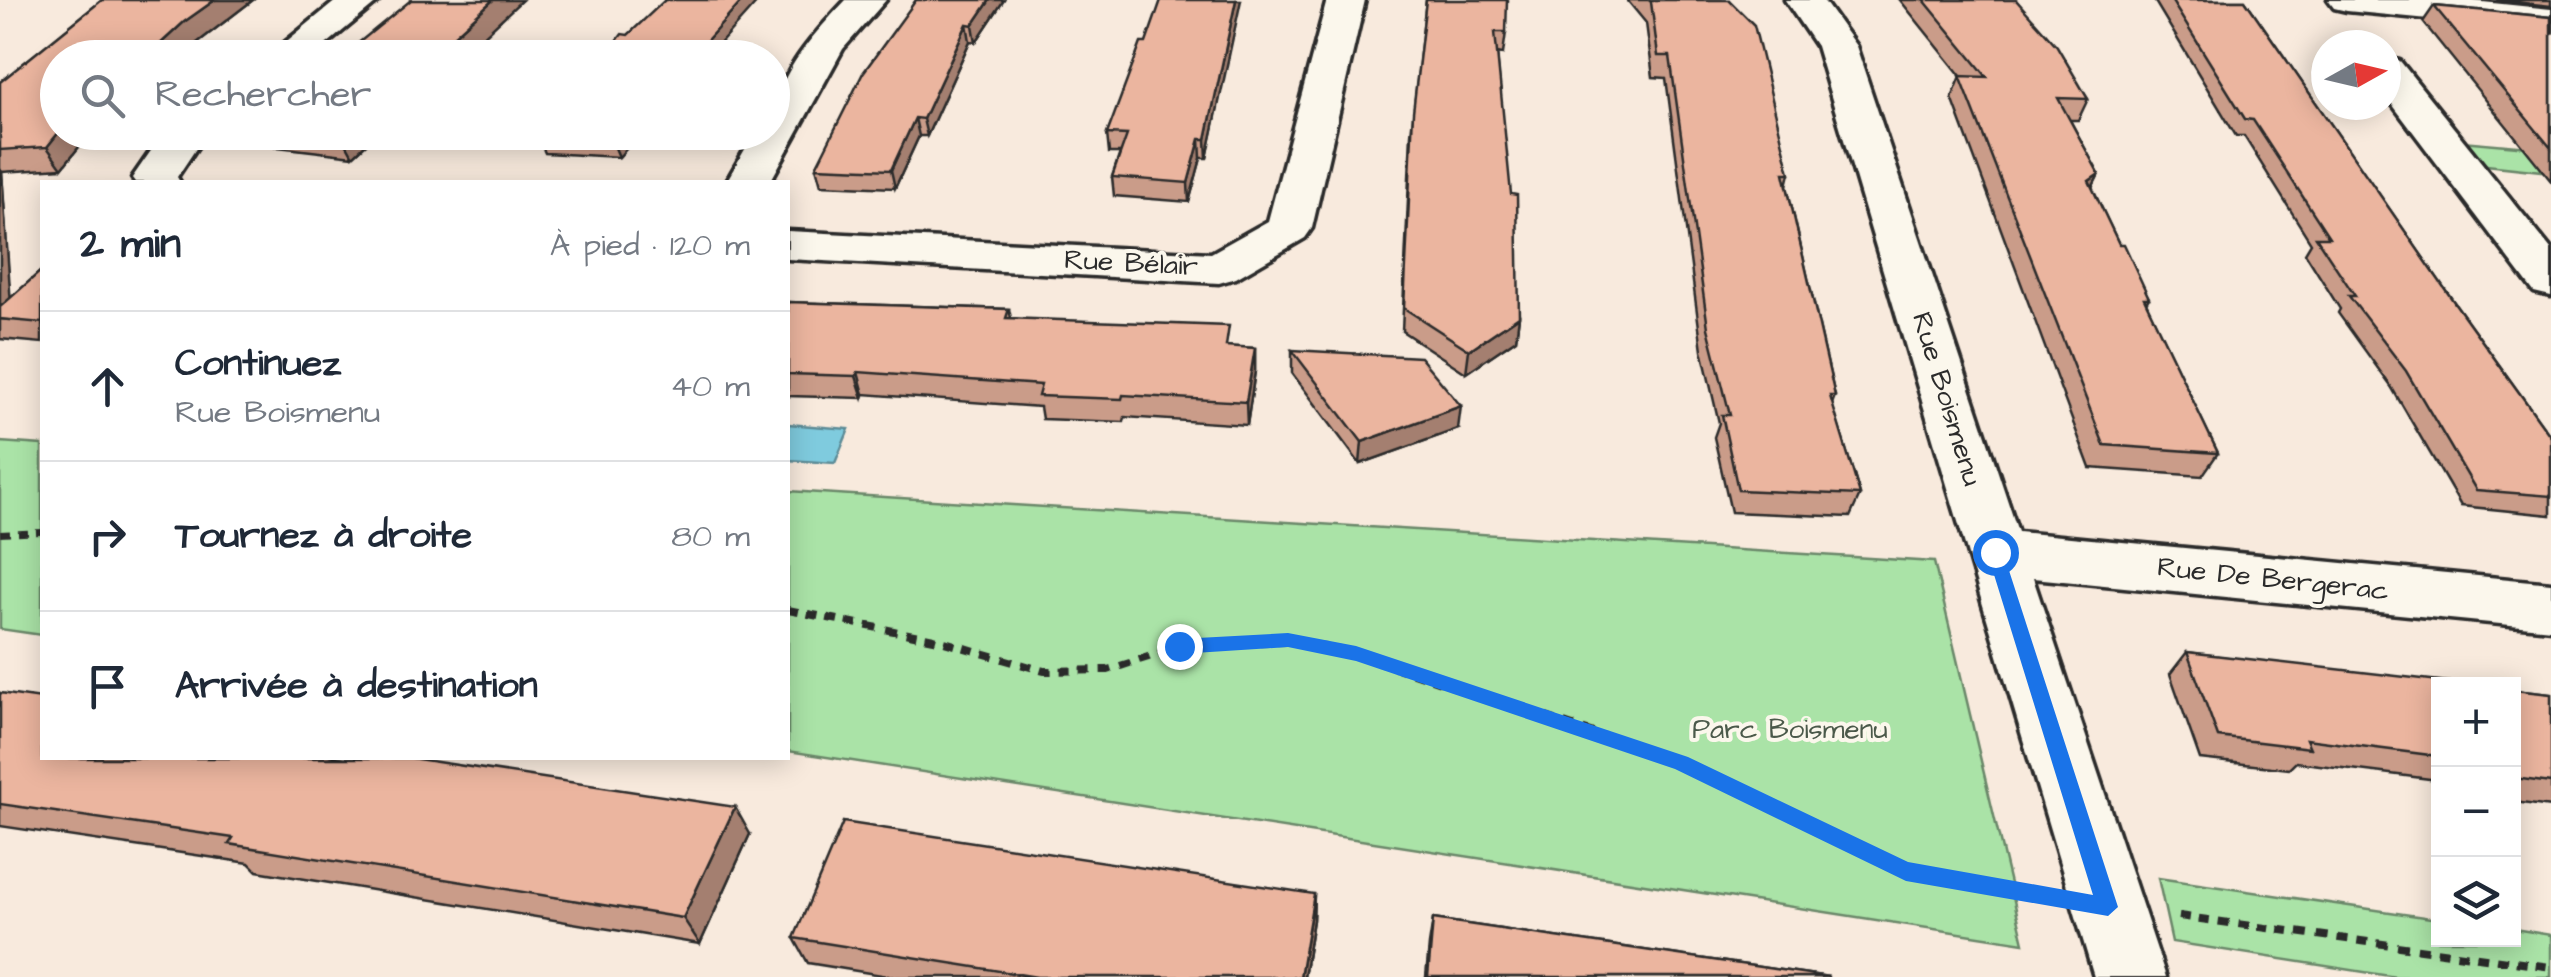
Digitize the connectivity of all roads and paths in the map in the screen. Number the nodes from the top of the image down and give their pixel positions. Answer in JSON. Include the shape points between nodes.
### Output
{"nodes":[{"id":1,"x":361,"y":0,"type":"edge"},
{"id":2,"x":867,"y":0,"type":"edge"},
{"id":3,"x":1346,"y":0,"type":"edge"},
{"id":4,"x":1804,"y":0,"type":"edge"},
{"id":5,"x":2332,"y":0,"type":"edge"},
{"id":6,"x":2348,"y":0,"type":"edge"},
{"id":7,"x":2551,"y":20,"type":"edge"},
{"id":8,"x":2356,"y":30,"type":"edge"},
{"id":9,"x":309,"y":40,"type":"edge"},
{"id":10,"x":2401,"y":88,"type":"edge"},
{"id":11,"x":790,"y":108,"type":"edge"},
{"id":12,"x":173,"y":150,"type":"edge"},
{"id":13,"x":766,"y":150,"type":"edge"},
{"id":14,"x":156,"y":180,"type":"edge"},
{"id":15,"x":749,"y":180,"type":"edge"},
{"id":16,"x":790,"y":244,"type":"edge"},
{"id":17,"x":2551,"y":281,"type":"edge"},
{"id":18,"x":40,"y":532,"type":"edge"},
{"id":19,"x":0,"y":534,"type":"edge"},
{"id":20,"x":1995,"y":552,"type":"junction"},
{"id":21,"x":2551,"y":606,"type":"edge"},
{"id":22,"x":790,"y":610,"type":"edge"},
{"id":23,"x":2108,"y":907,"type":"junction"},
{"id":24,"x":2551,"y":966,"type":"edge"},
{"id":25,"x":2130,"y":977,"type":"edge"}],
"edges":[{"from":1,"to":9,"type":"street"},
{"from":2,"to":11,"type":"street","via":[[826,44]]},
{"from":3,"to":16,"type":"street","name":"Rue Bélair","via":[[1289,228],[1220,268]]},
{"from":4,"to":20,"type":"street","name":"Rue Boismenu","via":[[1836,46]]},
{"from":5,"to":8,"type":"street"},
{"from":6,"to":7,"type":"street"},
{"from":10,"to":17,"type":"street"},
{"from":12,"to":14,"type":"street"},
{"from":13,"to":15,"type":"street"},
{"from":18,"to":19,"type":"path"},
{"from":20,"to":21,"type":"street","name":"Rue De Bergerac"},
{"from":20,"to":23,"type":"street","name":"Rue Boismenu"},
{"from":22,"to":23,"type":"path","via":[[934,639],[1044,672],[1108,670],[1179,646],[1288,640],[1356,654],[1681,762],[1906,871]]},
{"from":23,"to":24,"type":"path"},
{"from":23,"to":25,"type":"street","name":"Rue Boismenu"}]}
